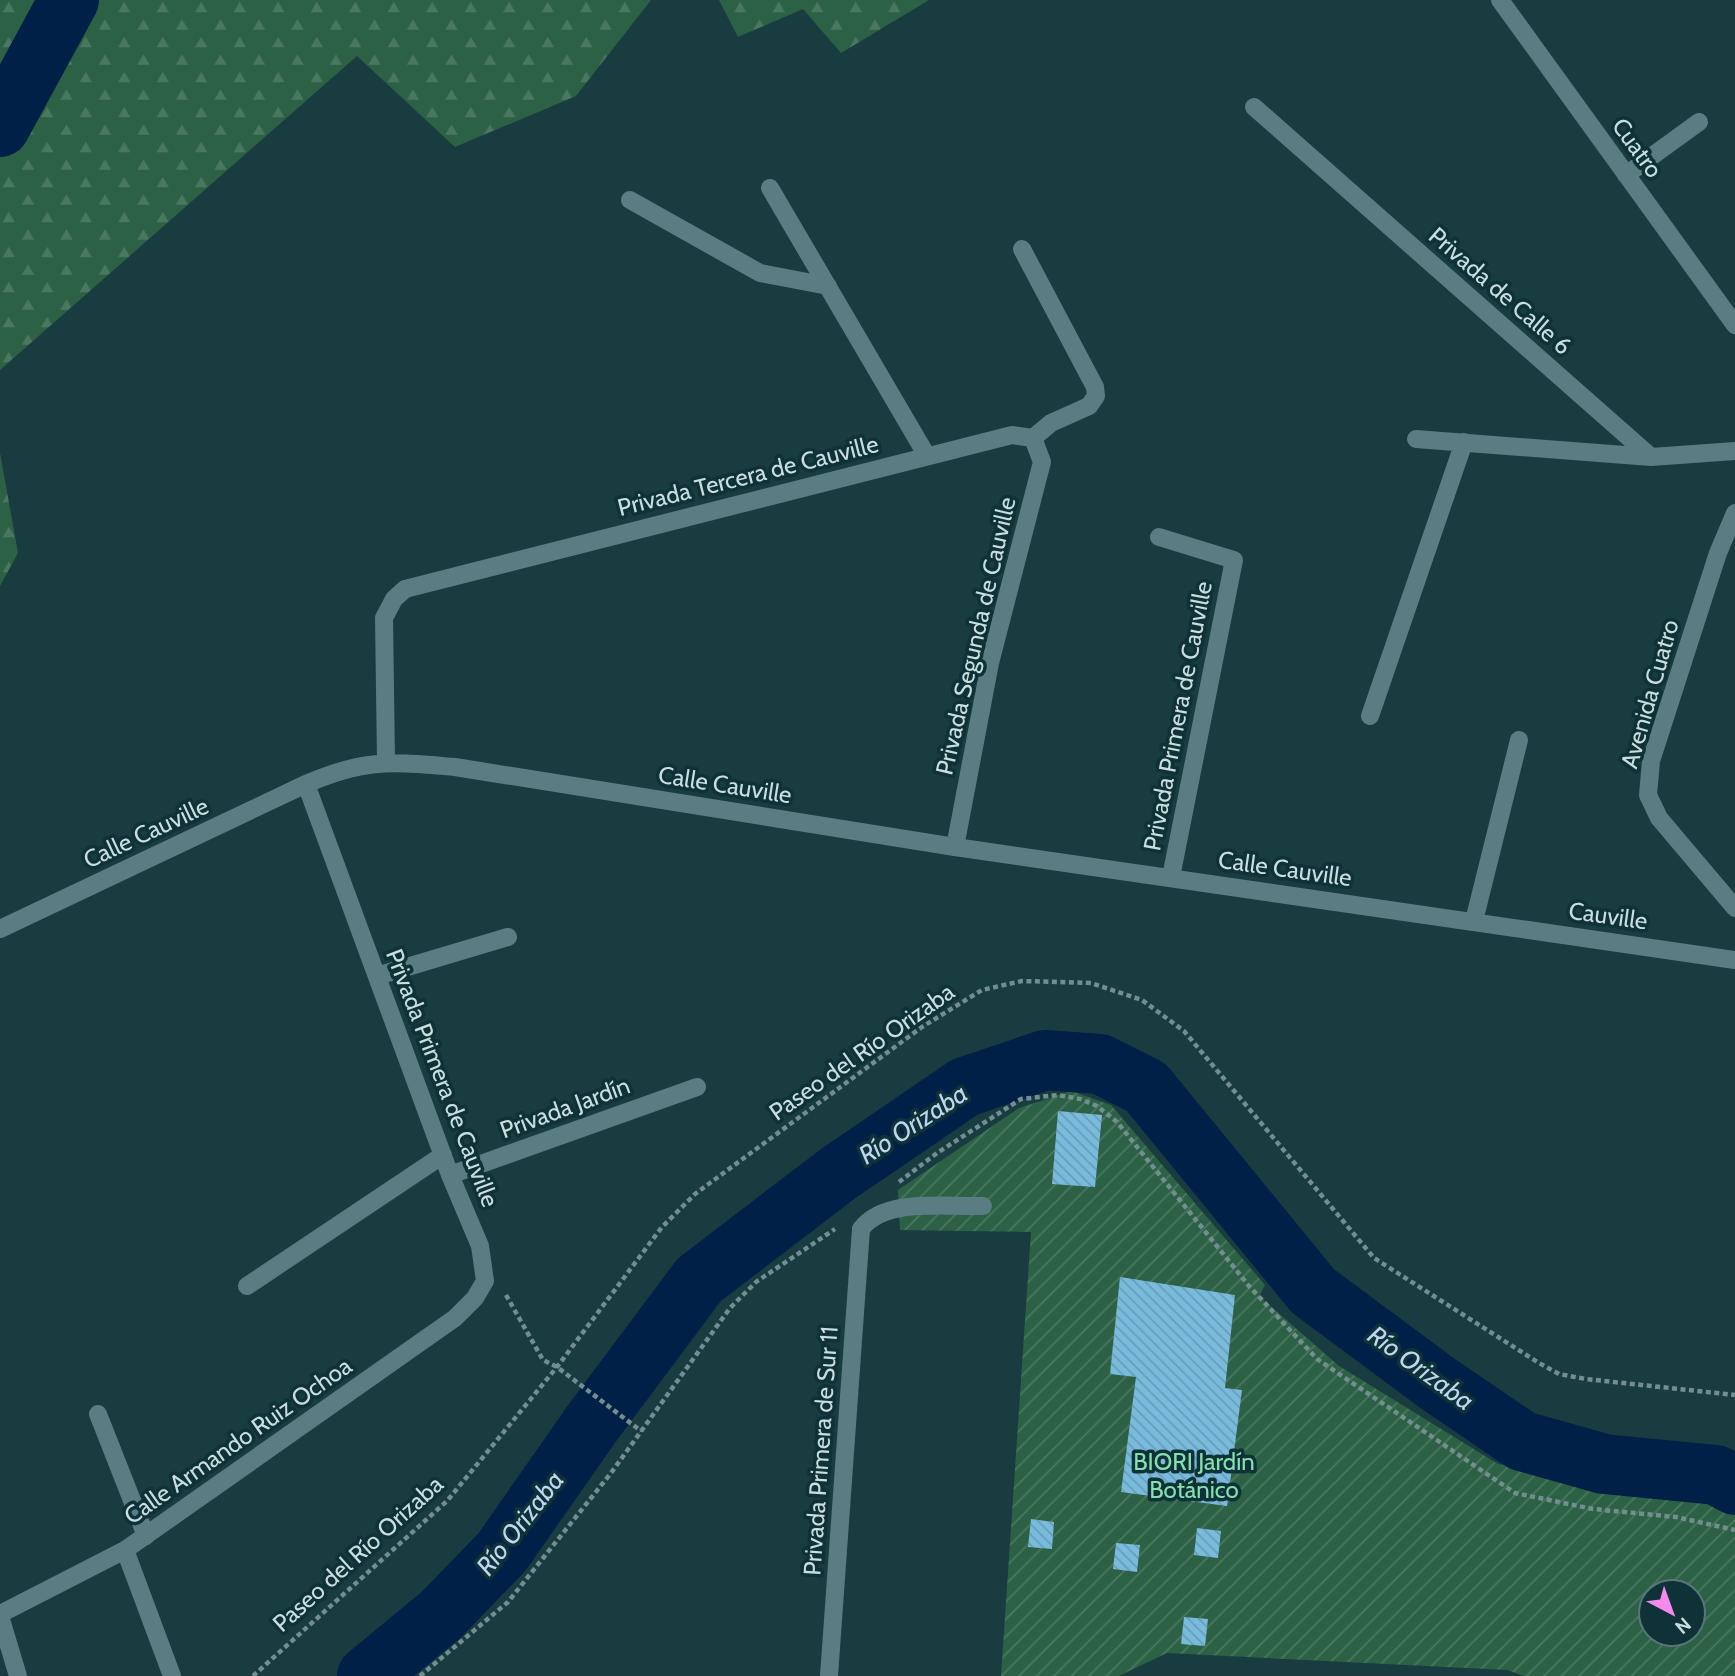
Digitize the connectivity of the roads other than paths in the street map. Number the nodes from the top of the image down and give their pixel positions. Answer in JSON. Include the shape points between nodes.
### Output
{"nodes":[{"id":1,"x":1500,"y":0,"type":"edge"},
{"id":2,"x":1254,"y":107,"type":"dead end"},
{"id":3,"x":1699,"y":122,"type":"dead end"},
{"id":4,"x":1626,"y":175,"type":"junction"},
{"id":5,"x":770,"y":188,"type":"dead end"},
{"id":6,"x":630,"y":200,"type":"dead end"},
{"id":7,"x":1022,"y":249,"type":"dead end"},
{"id":8,"x":828,"y":286,"type":"junction"},
{"id":9,"x":1735,"y":325,"type":"edge"},
{"id":10,"x":1032,"y":438,"type":"junction"},
{"id":11,"x":1416,"y":439,"type":"dead end"},
{"id":12,"x":1464,"y":442,"type":"junction"},
{"id":13,"x":1735,"y":451,"type":"edge"},
{"id":14,"x":927,"y":456,"type":"junction"},
{"id":15,"x":1651,"y":457,"type":"junction"},
{"id":16,"x":1735,"y":513,"type":"edge"},
{"id":17,"x":1159,"y":537,"type":"dead end"},
{"id":18,"x":1370,"y":716,"type":"dead end"},
{"id":19,"x":1519,"y":740,"type":"dead end"},
{"id":20,"x":386,"y":761,"type":"junction"},
{"id":21,"x":306,"y":784,"type":"junction"},
{"id":22,"x":954,"y":847,"type":"junction"},
{"id":23,"x":1171,"y":877,"type":"junction"},
{"id":24,"x":1735,"y":908,"type":"edge"},
{"id":25,"x":1474,"y":921,"type":"junction"},
{"id":26,"x":0,"y":929,"type":"edge"},
{"id":27,"x":508,"y":937,"type":"dead end"},
{"id":28,"x":1735,"y":960,"type":"edge"},
{"id":29,"x":377,"y":976,"type":"junction"},
{"id":30,"x":697,"y":1087,"type":"dead end"},
{"id":31,"x":443,"y":1155,"type":"junction"},
{"id":32,"x":450,"y":1175,"type":"junction"},
{"id":33,"x":983,"y":1206,"type":"dead end"},
{"id":34,"x":862,"y":1210,"type":"road end"},
{"id":35,"x":861,"y":1229,"type":"junction"},
{"id":36,"x":485,"y":1281,"type":"joint"},
{"id":37,"x":247,"y":1286,"type":"dead end"},
{"id":38,"x":97,"y":1414,"type":"dead end"},
{"id":39,"x":146,"y":1536,"type":"junction"},
{"id":40,"x":125,"y":1550,"type":"junction"},
{"id":41,"x":0,"y":1615,"type":"edge"},
{"id":42,"x":18,"y":1676,"type":"edge"},
{"id":43,"x":172,"y":1676,"type":"edge"},
{"id":44,"x":829,"y":1676,"type":"edge"}],
"edges":[{"from":1,"to":4,"type":"street","name":"Cuatro"},
{"from":2,"to":15,"type":"street","name":"Privada de Calle 6"},
{"from":3,"to":4,"type":"street"},
{"from":4,"to":9,"type":"street","name":"Cuatro"},
{"from":5,"to":8,"type":"street","name":"Privada Tercera de Cauville"},
{"from":6,"to":8,"type":"street","via":[[760,274]]},
{"from":7,"to":10,"type":"street","via":[[1096,396],[1089,406],[1051,423]]},
{"from":8,"to":14,"type":"street","name":"Privada Tercera de Cauville"},
{"from":10,"to":14,"type":"street","via":[[1012,435]]},
{"from":10,"to":22,"type":"street","name":"Privada Segunda de Cauville","via":[[1042,462],[990,663]]},
{"from":11,"to":12,"type":"street"},
{"from":12,"to":15,"type":"street"},
{"from":12,"to":18,"type":"street"},
{"from":13,"to":15,"type":"street"},
{"from":14,"to":20,"type":"street","name":"Privada Tercera de Cauville","via":[[405,589],[384,618]]},
{"from":16,"to":24,"type":"street","name":"Avenida Cuatro","via":[[1651,761],[1648,794],[1659,818]]},
{"from":17,"to":23,"type":"street","name":"Privada Primera de Cauville","via":[[1234,559]]},
{"from":19,"to":25,"type":"street"},
{"from":20,"to":21,"type":"street","name":"Calle Cauville","via":[[344,768]]},
{"from":20,"to":22,"type":"street","name":"Calle Cauville","via":[[455,767]]},
{"from":21,"to":26,"type":"street","name":"Calle Cauville"},
{"from":21,"to":29,"type":"street","name":"Privada Primera de Cauville"},
{"from":22,"to":23,"type":"street","name":"Calle Cauville"},
{"from":23,"to":25,"type":"street","name":"Calle Cauville"},
{"from":25,"to":28,"type":"street","name":"Cauville"},
{"from":27,"to":29,"type":"street"},
{"from":29,"to":31,"type":"street","name":"Privada Primera de Cauville"},
{"from":30,"to":32,"type":"street","name":"Privada Jardín"},
{"from":31,"to":32,"type":"street","name":"Privada Primera de Cauville"},
{"from":31,"to":37,"type":"street"},
{"from":32,"to":36,"type":"street","name":"Privada Primera de Cauville","via":[[480,1246]]},
{"from":33,"to":35,"type":"street","via":[[890,1210],[868,1220]]},
{"from":34,"to":35,"type":"street","name":"Privada Primera de Sur 11"},
{"from":35,"to":44,"type":"street","name":"Privada Primera de Sur 11"},
{"from":36,"to":39,"type":"street","name":"Calle Armando Ruiz Ochoa","via":[[456,1318]]},
{"from":38,"to":39,"type":"street"},
{"from":39,"to":40,"type":"street","name":"Calle Armando Ruiz Ochoa"},
{"from":40,"to":41,"type":"street","name":"Calle Armando Ruiz Ochoa"},
{"from":40,"to":43,"type":"street"},
{"from":41,"to":42,"type":"street"}]}
